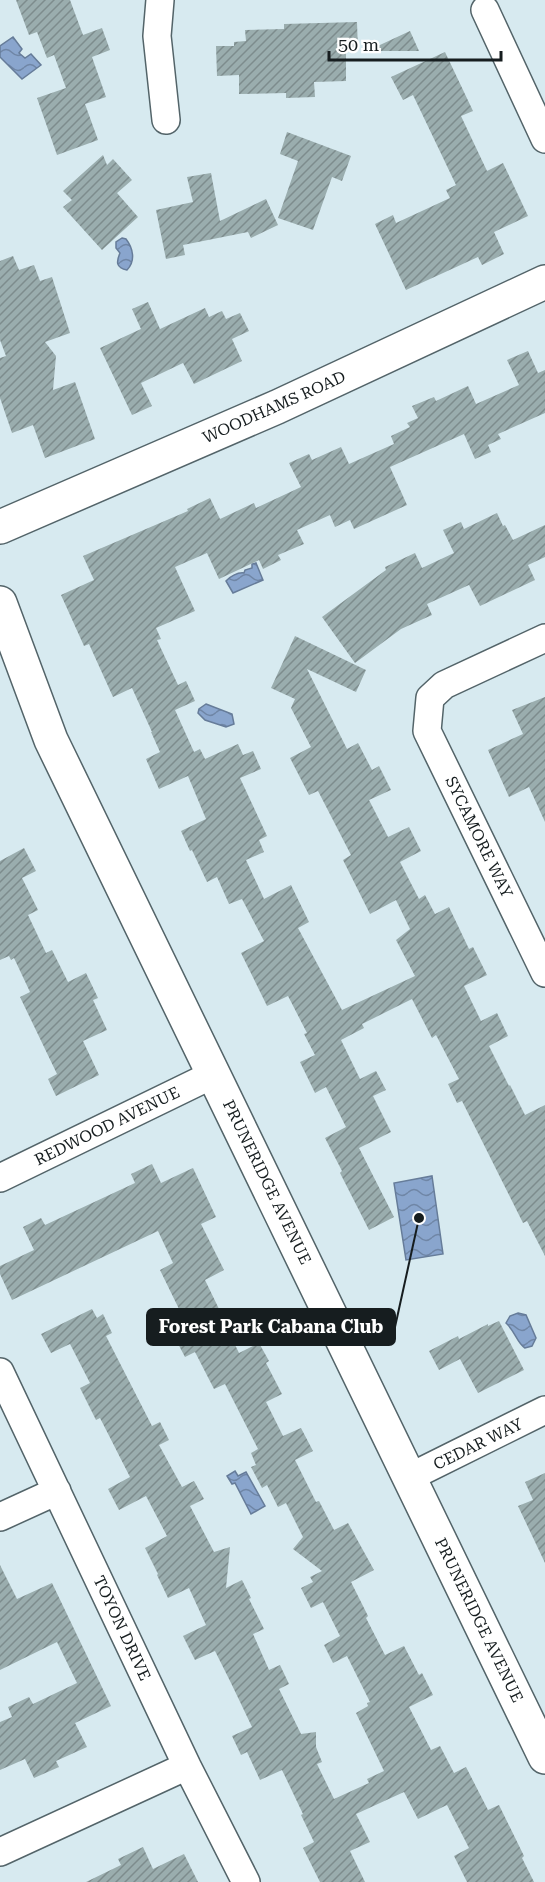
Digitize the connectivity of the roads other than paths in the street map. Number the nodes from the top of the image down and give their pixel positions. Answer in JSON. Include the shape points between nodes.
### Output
{"nodes":[{"id":1,"x":160,"y":0,"type":"edge"},
{"id":2,"x":483,"y":3,"type":"edge"},
{"id":3,"x":166,"y":120,"type":"dead end"},
{"id":4,"x":545,"y":139,"type":"edge"},
{"id":5,"x":545,"y":282,"type":"edge"},
{"id":6,"x":0,"y":527,"type":"edge"},
{"id":7,"x":0,"y":603,"type":"edge"},
{"id":8,"x":545,"y":638,"type":"edge"},
{"id":9,"x":545,"y":973,"type":"edge"},
{"id":10,"x":214,"y":1074,"type":"junction"},
{"id":11,"x":0,"y":1178,"type":"edge"},
{"id":12,"x":0,"y":1372,"type":"edge"},
{"id":13,"x":545,"y":1410,"type":"edge"},
{"id":14,"x":410,"y":1477,"type":"junction"},
{"id":15,"x":57,"y":1491,"type":"junction"},
{"id":16,"x":0,"y":1517,"type":"edge"},
{"id":17,"x":545,"y":1757,"type":"edge"},
{"id":18,"x":187,"y":1767,"type":"junction"},
{"id":19,"x":0,"y":1852,"type":"edge"},
{"id":20,"x":246,"y":1882,"type":"edge"}],
"edges":[{"from":1,"to":3,"type":"street","via":[[157,36]]},
{"from":2,"to":4,"type":"street"},
{"from":5,"to":6,"type":"main road","name":"WOODHAMS ROAD","via":[[277,407]]},
{"from":7,"to":10,"type":"main road","name":"PRUNERIDGE AVENUE","via":[[51,740]]},
{"from":8,"to":9,"type":"street","name":"SYCAMORE WAY","via":[[444,685],[430,698],[427,731]]},
{"from":10,"to":11,"type":"street","name":"REDWOOD AVENUE"},
{"from":10,"to":14,"type":"main road","name":"PRUNERIDGE AVENUE"},
{"from":12,"to":15,"type":"street","name":"TOYON DRIVE"},
{"from":13,"to":14,"type":"street","name":"CEDAR WAY"},
{"from":14,"to":17,"type":"main road","name":"PRUNERIDGE AVENUE"},
{"from":15,"to":16,"type":"street"},
{"from":15,"to":18,"type":"street","name":"TOYON DRIVE"},
{"from":18,"to":19,"type":"street"},
{"from":18,"to":20,"type":"street","name":"TOYON DRIVE"}]}
